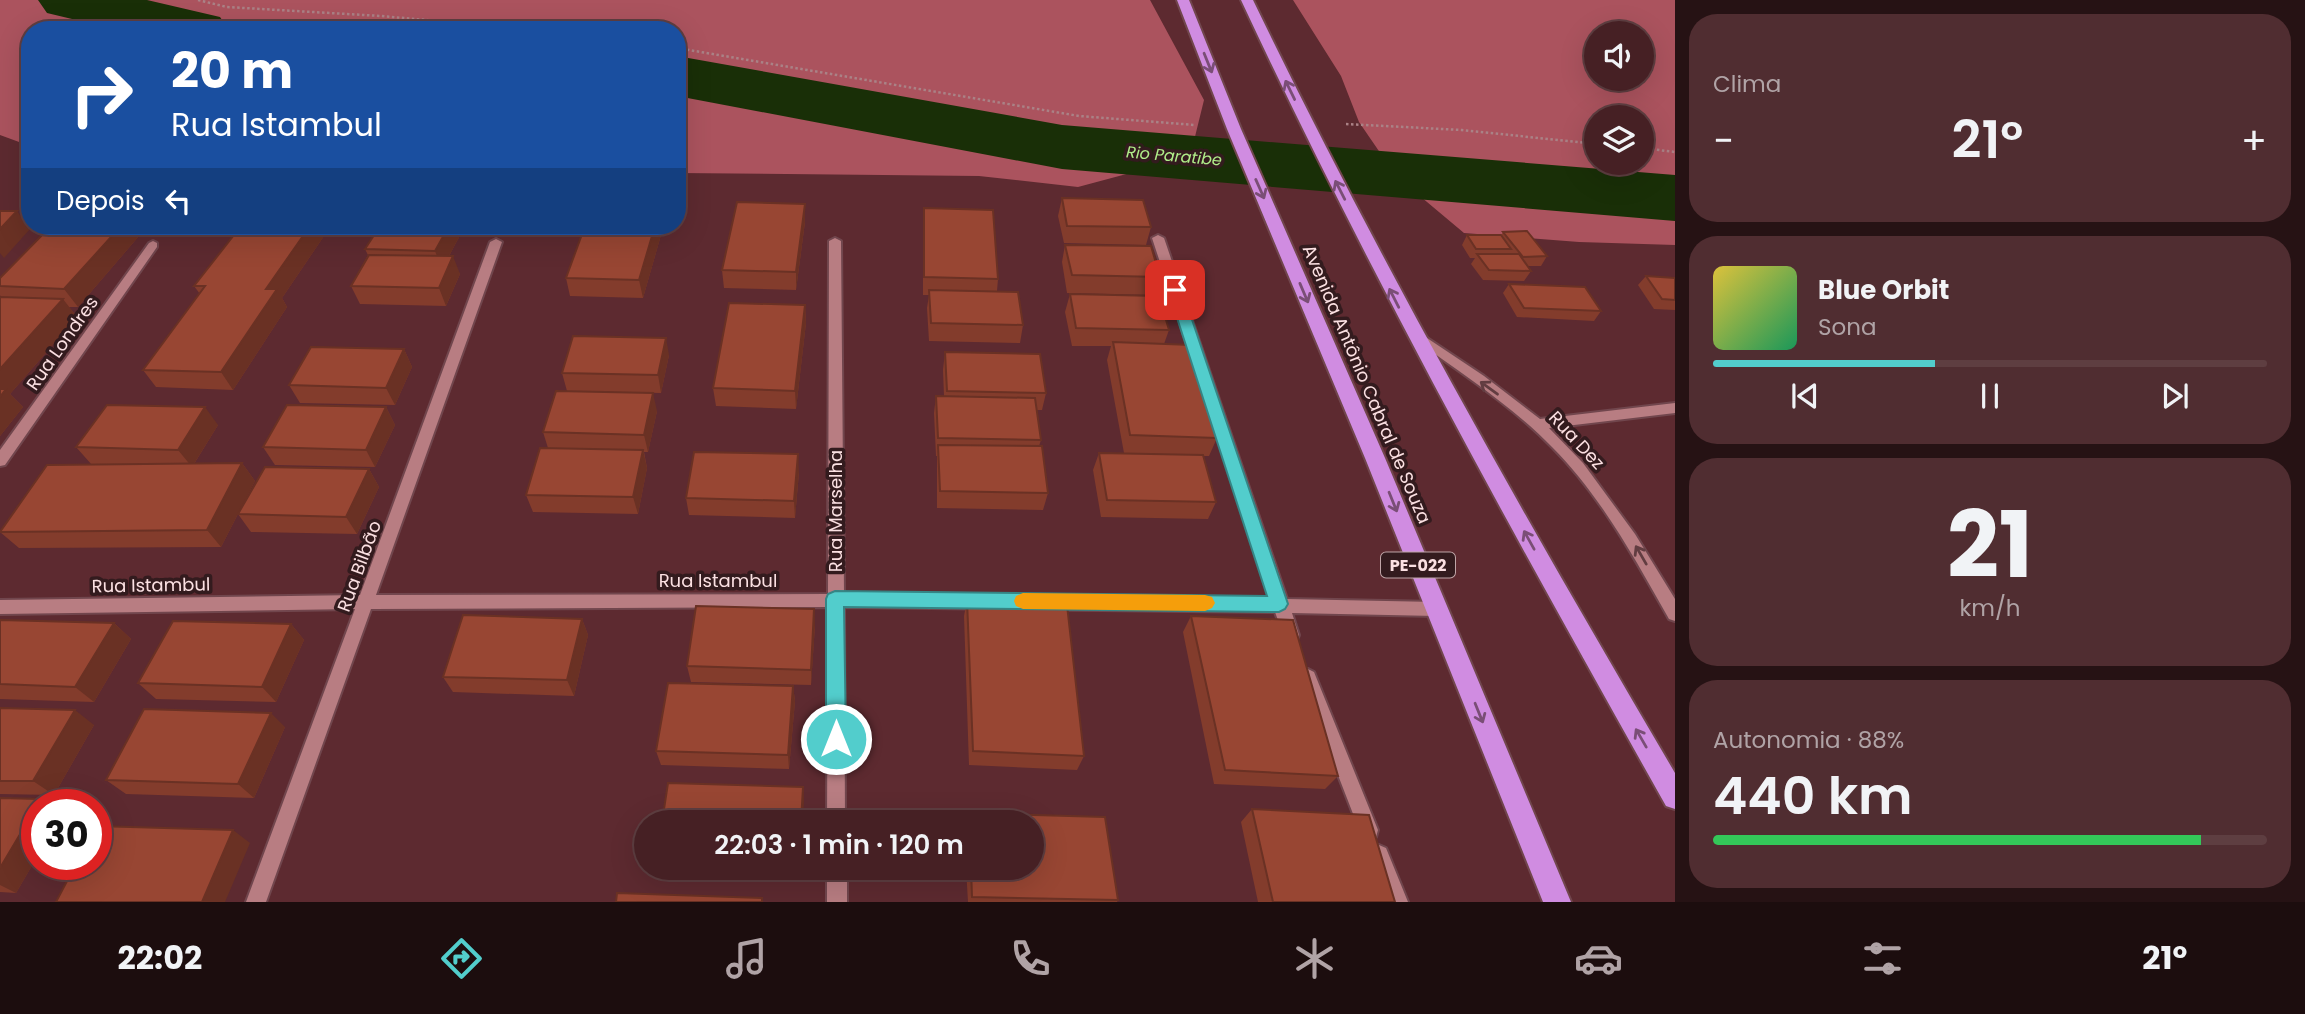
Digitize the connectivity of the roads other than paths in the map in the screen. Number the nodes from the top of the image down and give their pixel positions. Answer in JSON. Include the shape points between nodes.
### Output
{"nodes":[{"id":1,"x":1183,"y":0,"type":"edge"},
{"id":2,"x":1247,"y":0,"type":"edge"},
{"id":3,"x":1158,"y":238,"type":"dead end"},
{"id":4,"x":496,"y":242,"type":"dead end"},
{"id":5,"x":835,"y":242,"type":"dead end"},
{"id":6,"x":153,"y":245,"type":"dead end"},
{"id":7,"x":1411,"y":331,"type":"junction"},
{"id":8,"x":1675,"y":408,"type":"edge"},
{"id":9,"x":1537,"y":424,"type":"junction"},
{"id":10,"x":0,"y":461,"type":"edge"},
{"id":11,"x":835,"y":599,"type":"junction"},
{"id":12,"x":368,"y":600,"type":"junction"},
{"id":13,"x":1279,"y":604,"type":"junction"},
{"id":14,"x":0,"y":607,"type":"edge"},
{"id":15,"x":1436,"y":609,"type":"junction"},
{"id":16,"x":1675,"y":614,"type":"edge"},
{"id":17,"x":1675,"y":797,"type":"edge"},
{"id":18,"x":836,"y":810,"type":"edge"},
{"id":19,"x":836,"y":880,"type":"edge"},
{"id":20,"x":256,"y":902,"type":"edge"},
{"id":21,"x":837,"y":902,"type":"edge"},
{"id":22,"x":1398,"y":902,"type":"edge"},
{"id":23,"x":1557,"y":902,"type":"edge"}],
"edges":[{"from":1,"to":15,"type":"highway","name":"Avenida Antônio Cabral de Souza","number":"PE-022","one_way":true},
{"from":7,"to":2,"type":"highway","one_way":true},
{"from":3,"to":13,"type":"street"},
{"from":4,"to":12,"type":"street","name":"Rua Bilbão"},
{"from":5,"to":11,"type":"street","name":"Rua Marselha"},
{"from":6,"to":10,"type":"street","name":"Rua Londres"},
{"from":9,"to":7,"type":"street","name":"Rua Dez","one_way":true},
{"from":17,"to":7,"type":"highway","one_way":true},
{"from":8,"to":9,"type":"street"},
{"from":16,"to":9,"type":"street","name":"Rua Dez","one_way":true,"via":[[1632,540],[1595,489]]},
{"from":11,"to":12,"type":"street","name":"Rua Istambul"},
{"from":11,"to":13,"type":"street","name":"Rua Istambul"},
{"from":11,"to":18,"type":"street","name":"Rua Marselha"},
{"from":12,"to":14,"type":"street","name":"Rua Istambul"},
{"from":12,"to":20,"type":"street","name":"Rua Bilbão"},
{"from":13,"to":15,"type":"street","name":"Rua Istambul"},
{"from":13,"to":22,"type":"street"},
{"from":15,"to":23,"type":"highway","name":"Avenida Antônio Cabral de Souza","number":"PE-022","one_way":true},
{"from":19,"to":21,"type":"street"}]}
